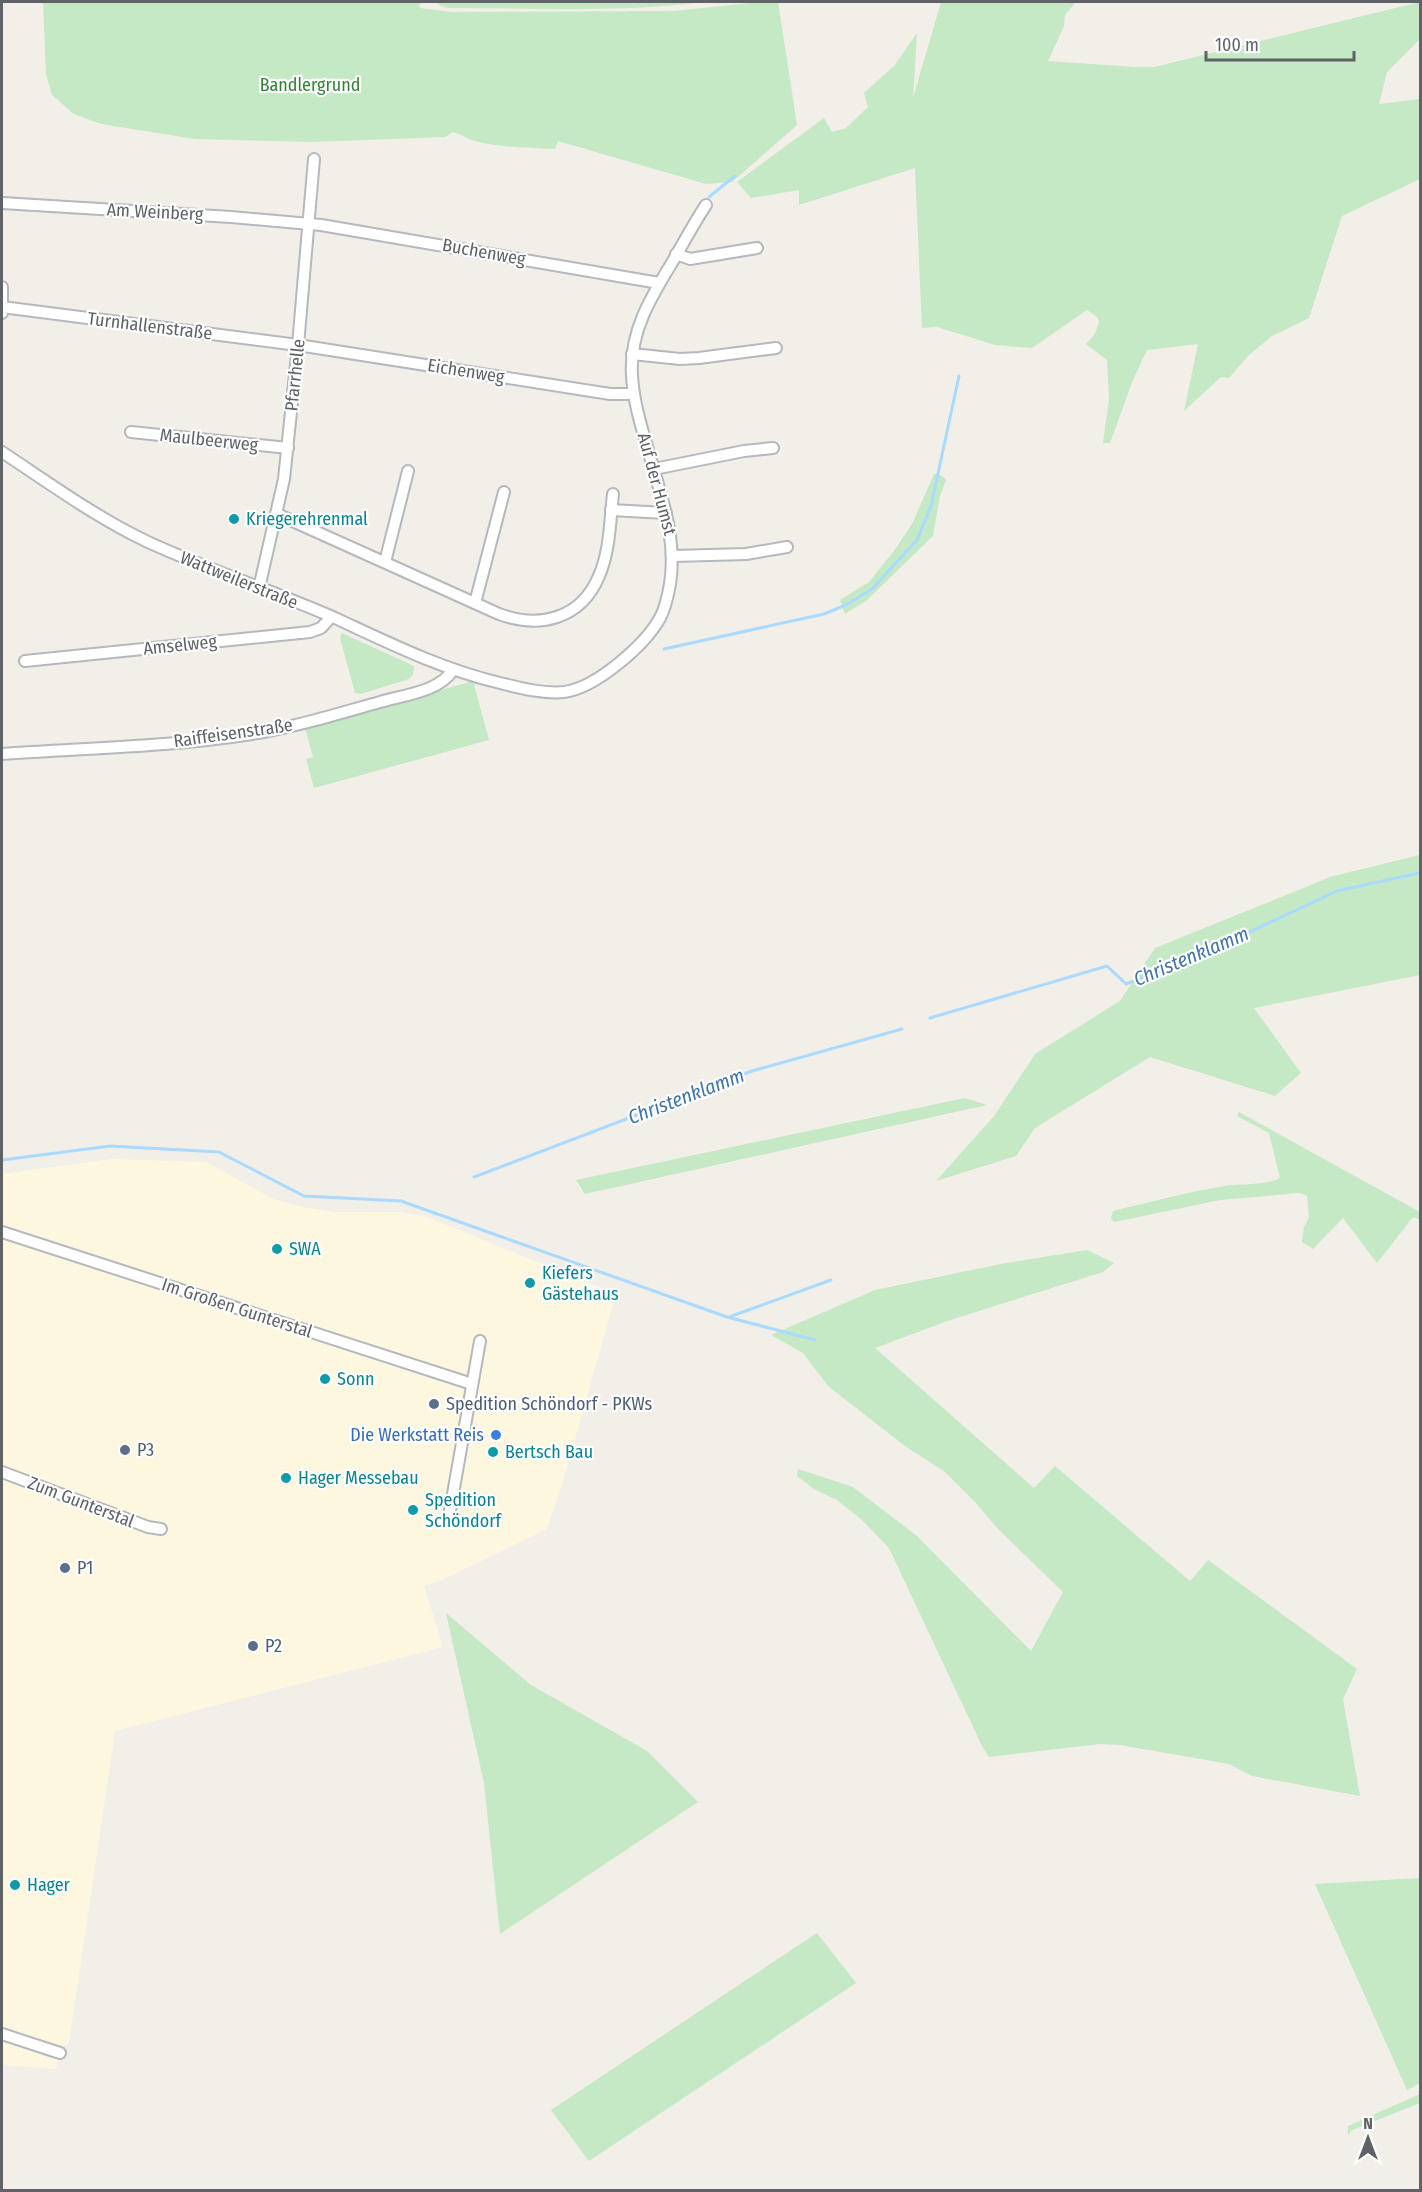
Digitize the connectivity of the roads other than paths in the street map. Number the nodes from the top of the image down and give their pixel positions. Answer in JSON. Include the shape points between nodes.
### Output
{"nodes":[{"id":1,"x":314,"y":159,"type":"dead end"},
{"id":2,"x":2,"y":203,"type":"edge"},
{"id":3,"x":706,"y":205,"type":"dead end"},
{"id":4,"x":309,"y":223,"type":"junction"},
{"id":5,"x":757,"y":248,"type":"dead end"},
{"id":6,"x":676,"y":254,"type":"junction"},
{"id":7,"x":659,"y":283,"type":"junction"},
{"id":8,"x":2,"y":288,"type":"edge"},
{"id":9,"x":2,"y":310,"type":"edge"},
{"id":10,"x":298,"y":345,"type":"junction"},
{"id":11,"x":776,"y":348,"type":"dead end"},
{"id":12,"x":632,"y":354,"type":"junction"},
{"id":13,"x":634,"y":393,"type":"junction"},
{"id":14,"x":131,"y":432,"type":"dead end"},
{"id":15,"x":288,"y":448,"type":"junction"},
{"id":16,"x":773,"y":448,"type":"dead end"},
{"id":17,"x":2,"y":452,"type":"edge"},
{"id":18,"x":654,"y":469,"type":"junction"},
{"id":19,"x":408,"y":471,"type":"dead end"},
{"id":20,"x":504,"y":492,"type":"dead end"},
{"id":21,"x":613,"y":494,"type":"dead end"},
{"id":22,"x":611,"y":510,"type":"junction"},
{"id":23,"x":666,"y":513,"type":"junction"},
{"id":24,"x":277,"y":514,"type":"junction"},
{"id":25,"x":788,"y":547,"type":"dead end"},
{"id":26,"x":673,"y":556,"type":"junction"},
{"id":27,"x":385,"y":562,"type":"junction"},
{"id":28,"x":259,"y":588,"type":"junction"},
{"id":29,"x":475,"y":603,"type":"junction"},
{"id":30,"x":331,"y":617,"type":"junction"},
{"id":31,"x":24,"y":661,"type":"dead end"},
{"id":32,"x":453,"y":670,"type":"junction"},
{"id":33,"x":489,"y":681,"type":"joint"},
{"id":34,"x":2,"y":754,"type":"edge"},
{"id":35,"x":2,"y":1232,"type":"edge"},
{"id":36,"x":480,"y":1341,"type":"dead end"},
{"id":37,"x":472,"y":1384,"type":"junction"},
{"id":38,"x":2,"y":1472,"type":"edge"},
{"id":39,"x":448,"y":1522,"type":"dead end"},
{"id":40,"x":161,"y":1529,"type":"dead end"},
{"id":41,"x":2,"y":2034,"type":"edge"},
{"id":42,"x":60,"y":2053,"type":"dead end"}],
"edges":[{"from":1,"to":4,"type":"street","name":"Pfarrhelle"},
{"from":2,"to":4,"type":"street","name":"Am Weinberg"},
{"from":3,"to":6,"type":"street","name":"Auf der Humst"},
{"from":4,"to":7,"type":"street","name":"Buchenweg"},
{"from":4,"to":10,"type":"street","name":"Pfarrhelle"},
{"from":5,"to":6,"type":"street","via":[[690,259]]},
{"from":6,"to":7,"type":"street","name":"Auf der Humst"},
{"from":7,"to":12,"type":"street","name":"Auf der Humst","via":[[640,321]]},
{"from":8,"to":9,"type":"street"},
{"from":9,"to":10,"type":"street","name":"Turnhallenstraße"},
{"from":10,"to":13,"type":"street","name":"Eichenweg","via":[[598,392]]},
{"from":10,"to":15,"type":"street","name":"Pfarrhelle"},
{"from":11,"to":12,"type":"street","via":[[699,358]]},
{"from":12,"to":13,"type":"street","name":"Auf der Humst"},
{"from":13,"to":18,"type":"street","name":"Auf der Humst"},
{"from":14,"to":15,"type":"street","name":"Maulbeerweg"},
{"from":15,"to":24,"type":"street","name":"Pfarrhelle"},
{"from":16,"to":18,"type":"street"},
{"from":17,"to":28,"type":"street","name":"Wattweilerstraße","via":[[146,541]]},
{"from":18,"to":23,"type":"street","name":"Auf der Humst"},
{"from":19,"to":27,"type":"street"},
{"from":20,"to":29,"type":"street"},
{"from":21,"to":22,"type":"street"},
{"from":22,"to":23,"type":"street"},
{"from":22,"to":29,"type":"street","via":[[600,575],[578,605],[563,615],[531,622]]},
{"from":23,"to":26,"type":"street","name":"Auf der Humst"},
{"from":24,"to":27,"type":"street"},
{"from":24,"to":28,"type":"street","name":"Pfarrhelle"},
{"from":25,"to":26,"type":"street","via":[[746,554]]},
{"from":26,"to":33,"type":"street","name":"Auf der Humst","via":[[665,607],[659,620],[646,638],[608,673],[565,692]]},
{"from":27,"to":29,"type":"street"},
{"from":28,"to":30,"type":"street","name":"Wattweilerstraße"},
{"from":30,"to":31,"type":"street","name":"Amselweg","via":[[321,628],[310,632]]},
{"from":30,"to":32,"type":"street","name":"Wattweilerstraße"},
{"from":32,"to":33,"type":"street","name":"Wattweilerstraße"},
{"from":32,"to":34,"type":"street","name":"Raiffeisenstraße","via":[[447,679],[424,689],[252,734]]},
{"from":35,"to":37,"type":"street","name":"Im Großen Gunterstal"},
{"from":36,"to":37,"type":"street"},
{"from":37,"to":39,"type":"street"},
{"from":38,"to":40,"type":"street","name":"Zum Gunterstal"},
{"from":41,"to":42,"type":"street"}]}
